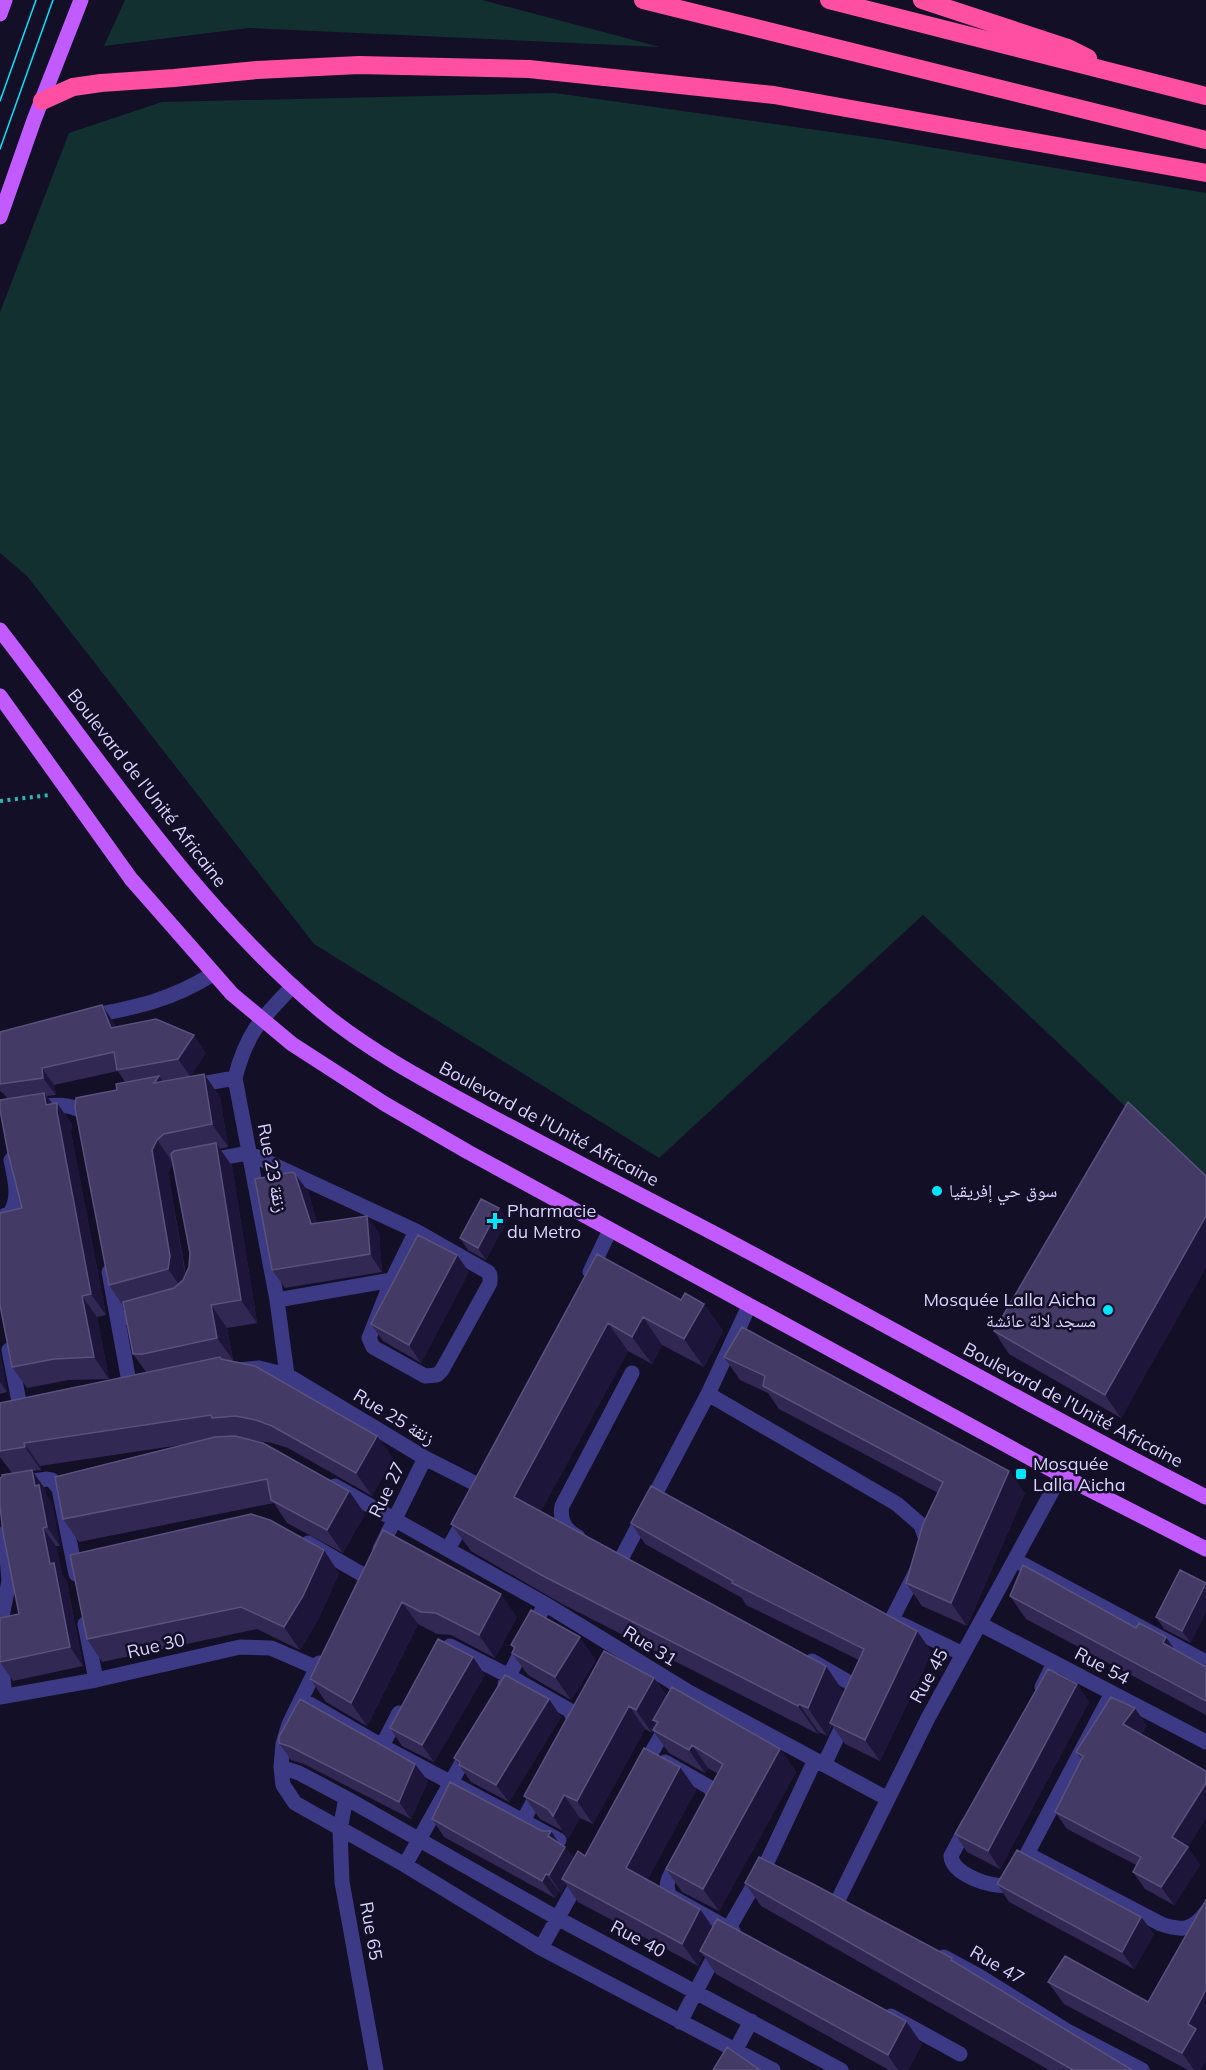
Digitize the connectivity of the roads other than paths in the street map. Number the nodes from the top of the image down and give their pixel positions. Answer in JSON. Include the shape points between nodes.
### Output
{"nodes":[{"id":1,"x":5,"y":0,"type":"edge"},
{"id":2,"x":81,"y":0,"type":"edge"},
{"id":3,"x":643,"y":0,"type":"edge"},
{"id":4,"x":830,"y":0,"type":"edge"},
{"id":5,"x":922,"y":0,"type":"edge"},
{"id":6,"x":0,"y":14,"type":"edge"},
{"id":7,"x":1128,"y":76,"type":"junction"},
{"id":8,"x":1206,"y":96,"type":"edge"},
{"id":9,"x":42,"y":101,"type":"junction"},
{"id":10,"x":1206,"y":140,"type":"edge"},
{"id":11,"x":1206,"y":173,"type":"edge"},
{"id":12,"x":0,"y":217,"type":"edge"},
{"id":13,"x":0,"y":630,"type":"edge"},
{"id":14,"x":0,"y":696,"type":"edge"},
{"id":15,"x":213,"y":974,"type":"junction"},
{"id":16,"x":293,"y":986,"type":"junction"},
{"id":17,"x":80,"y":1018,"type":"edge"},
{"id":18,"x":262,"y":1018,"type":"junction"},
{"id":19,"x":236,"y":1078,"type":"junction"},
{"id":20,"x":180,"y":1088,"type":"edge"},
{"id":21,"x":26,"y":1109,"type":"edge"},
{"id":22,"x":87,"y":1114,"type":"edge"},
{"id":23,"x":8,"y":1144,"type":"edge"},
{"id":24,"x":248,"y":1153,"type":"junction"},
{"id":25,"x":187,"y":1164,"type":"edge"},
{"id":26,"x":0,"y":1218,"type":"edge"},
{"id":27,"x":610,"y":1230,"type":"junction"},
{"id":28,"x":416,"y":1231,"type":"junction"},
{"id":29,"x":105,"y":1253,"type":"edge"},
{"id":30,"x":392,"y":1280,"type":"junction"},
{"id":31,"x":585,"y":1282,"type":"edge"},
{"id":32,"x":277,"y":1300,"type":"junction"},
{"id":33,"x":749,"y":1306,"type":"junction"},
{"id":34,"x":164,"y":1308,"type":"edge"},
{"id":35,"x":118,"y":1320,"type":"junction"},
{"id":36,"x":6,"y":1334,"type":"edge"},
{"id":37,"x":221,"y":1373,"type":"edge"},
{"id":38,"x":632,"y":1374,"type":"dead end"},
{"id":39,"x":287,"y":1375,"type":"junction"},
{"id":40,"x":131,"y":1392,"type":"edge"},
{"id":41,"x":708,"y":1394,"type":"junction"},
{"id":42,"x":21,"y":1412,"type":"edge"},
{"id":43,"x":424,"y":1458,"type":"junction"},
{"id":44,"x":1061,"y":1475,"type":"junction"},
{"id":45,"x":324,"y":1480,"type":"edge"},
{"id":46,"x":0,"y":1486,"type":"edge"},
{"id":47,"x":1206,"y":1497,"type":"edge"},
{"id":48,"x":1,"y":1503,"type":"edge"},
{"id":49,"x":395,"y":1520,"type":"junction"},
{"id":50,"x":291,"y":1534,"type":"edge"},
{"id":51,"x":592,"y":1544,"type":"edge"},
{"id":52,"x":448,"y":1549,"type":"junction"},
{"id":53,"x":1206,"y":1549,"type":"edge"},
{"id":54,"x":621,"y":1559,"type":"edge"},
{"id":55,"x":1014,"y":1560,"type":"junction"},
{"id":56,"x":78,"y":1588,"type":"edge"},
{"id":57,"x":545,"y":1604,"type":"junction"},
{"id":58,"x":82,"y":1611,"type":"edge"},
{"id":59,"x":980,"y":1624,"type":"junction"},
{"id":60,"x":0,"y":1627,"type":"edge"},
{"id":61,"x":434,"y":1647,"type":"edge"},
{"id":62,"x":326,"y":1650,"type":"edge"},
{"id":63,"x":0,"y":1651,"type":"edge"},
{"id":64,"x":798,"y":1653,"type":"edge"},
{"id":65,"x":963,"y":1654,"type":"junction"},
{"id":66,"x":1206,"y":1662,"type":"edge"},
{"id":67,"x":1054,"y":1663,"type":"junction"},
{"id":68,"x":317,"y":1668,"type":"junction"},
{"id":69,"x":509,"y":1676,"type":"junction"},
{"id":70,"x":96,"y":1680,"type":"junction"},
{"id":71,"x":1112,"y":1693,"type":"junction"},
{"id":72,"x":499,"y":1695,"type":"edge"},
{"id":73,"x":2,"y":1696,"type":"edge"},
{"id":74,"x":301,"y":1699,"type":"junction"},
{"id":75,"x":681,"y":1700,"type":"junction"},
{"id":76,"x":1034,"y":1702,"type":"edge"},
{"id":77,"x":404,"y":1704,"type":"edge"},
{"id":78,"x":478,"y":1733,"type":"edge"},
{"id":79,"x":568,"y":1738,"type":"edge"},
{"id":80,"x":1206,"y":1742,"type":"edge"},
{"id":81,"x":382,"y":1746,"type":"junction"},
{"id":82,"x":650,"y":1755,"type":"junction"},
{"id":83,"x":820,"y":1762,"type":"junction"},
{"id":84,"x":280,"y":1767,"type":"junction"},
{"id":85,"x":545,"y":1779,"type":"edge"},
{"id":86,"x":451,"y":1781,"type":"junction"},
{"id":87,"x":633,"y":1785,"type":"edge"},
{"id":88,"x":346,"y":1798,"type":"junction"},
{"id":89,"x":888,"y":1799,"type":"junction"},
{"id":90,"x":975,"y":1811,"type":"edge"},
{"id":91,"x":703,"y":1817,"type":"edge"},
{"id":92,"x":522,"y":1821,"type":"junction"},
{"id":93,"x":340,"y":1830,"type":"junction"},
{"id":94,"x":419,"y":1840,"type":"junction"},
{"id":95,"x":558,"y":1840,"type":"edge"},
{"id":96,"x":687,"y":1845,"type":"edge"},
{"id":97,"x":1027,"y":1854,"type":"junction"},
{"id":98,"x":405,"y":1865,"type":"junction"},
{"id":99,"x":586,"y":1867,"type":"edge"},
{"id":100,"x":838,"y":1900,"type":"edge"},
{"id":101,"x":1206,"y":1912,"type":"edge"},
{"id":102,"x":557,"y":1918,"type":"junction"},
{"id":103,"x":729,"y":1928,"type":"junction"},
{"id":104,"x":749,"y":1939,"type":"edge"},
{"id":105,"x":541,"y":1948,"type":"junction"},
{"id":106,"x":928,"y":1948,"type":"edge"},
{"id":107,"x":696,"y":1992,"type":"junction"},
{"id":108,"x":878,"y":2009,"type":"edge"},
{"id":109,"x":751,"y":2021,"type":"junction"},
{"id":110,"x":680,"y":2022,"type":"junction"},
{"id":111,"x":735,"y":2050,"type":"junction"},
{"id":112,"x":960,"y":2054,"type":"dead end"},
{"id":113,"x":376,"y":2070,"type":"edge"},
{"id":114,"x":725,"y":2070,"type":"edge"},
{"id":115,"x":773,"y":2070,"type":"edge"},
{"id":116,"x":841,"y":2070,"type":"edge"},
{"id":117,"x":1142,"y":2070,"type":"edge"}],
"edges":[{"from":1,"to":6,"type":"main road"},
{"from":2,"to":9,"type":"main road"},
{"from":3,"to":10,"type":"highway"},
{"from":4,"to":7,"type":"highway"},
{"from":5,"to":7,"type":"highway","via":[[1068,48]]},
{"from":7,"to":8,"type":"highway"},
{"from":9,"to":11,"type":"highway","via":[[73,87],[101,82],[257,70],[359,65],[529,69],[774,96]]},
{"from":9,"to":12,"type":"main road"},
{"from":13,"to":16,"type":"main road","name":"Boulevard de l'Unité Africaine","via":[[192,882]]},
{"from":14,"to":15,"type":"main road","via":[[131,879]]},
{"from":15,"to":17,"type":"street","via":[[188,990],[159,1001]]},
{"from":15,"to":18,"type":"main road"},
{"from":16,"to":18,"type":"street","name":"Rue 23 زنقة"},
{"from":16,"to":47,"type":"main road","name":"Boulevard de l'Unité Africaine","via":[[352,1035],[399,1065],[1108,1448]]},
{"from":18,"to":19,"type":"street","name":"Rue 23 زنقة","via":[[242,1053]]},
{"from":18,"to":27,"type":"main road","via":[[292,1044],[385,1104]]},
{"from":19,"to":20,"type":"street"},
{"from":19,"to":24,"type":"street","name":"Rue 23 زنقة"},
{"from":21,"to":22,"type":"street","via":[[61,1104]]},
{"from":23,"to":26,"type":"street","via":[[16,1194],[10,1213]]},
{"from":24,"to":25,"type":"street"},
{"from":24,"to":28,"type":"street"},
{"from":24,"to":32,"type":"street","name":"Rue 23 زنقة"},
{"from":27,"to":31,"type":"street"},
{"from":27,"to":33,"type":"main road"},
{"from":28,"to":30,"type":"street"},
{"from":28,"to":30,"type":"street","via":[[490,1275],[490,1283],[442,1370],[436,1374],[425,1376],[370,1343],[370,1332]]},
{"from":29,"to":35,"type":"street"},
{"from":30,"to":32,"type":"street"},
{"from":32,"to":39,"type":"street","name":"Rue 23 زنقة"},
{"from":33,"to":41,"type":"street"},
{"from":33,"to":44,"type":"main road"},
{"from":34,"to":35,"type":"street"},
{"from":35,"to":40,"type":"street"},
{"from":36,"to":42,"type":"street"},
{"from":37,"to":39,"type":"street","name":"Rue 25 زنقة","via":[[259,1368]]},
{"from":38,"to":51,"type":"street","via":[[561,1511],[567,1529]]},
{"from":39,"to":43,"type":"street","name":"Rue 25 زنقة"},
{"from":41,"to":54,"type":"street","via":[[661,1494]]},
{"from":41,"to":65,"type":"street","via":[[897,1504],[921,1525],[928,1544],[926,1554],[886,1616]]},
{"from":43,"to":49,"type":"street","name":"Rue 27"},
{"from":43,"to":52,"type":"street","name":"Rue 25 زنقة","via":[[485,1482]]},
{"from":44,"to":53,"type":"main road"},
{"from":44,"to":55,"type":"street","name":"Rue 45"},
{"from":45,"to":49,"type":"street","name":"Rue 31"},
{"from":46,"to":56,"type":"street","via":[[47,1479],[65,1488],[80,1563]]},
{"from":48,"to":60,"type":"street","via":[[9,1581]]},
{"from":49,"to":50,"type":"street","name":"Rue 27","via":[[362,1580]]},
{"from":49,"to":52,"type":"street","name":"Rue 31"},
{"from":52,"to":57,"type":"street","name":"Rue 31"},
{"from":55,"to":59,"type":"street","name":"Rue 45"},
{"from":55,"to":66,"type":"street"},
{"from":57,"to":69,"type":"street"},
{"from":57,"to":75,"type":"street","name":"Rue 31"},
{"from":58,"to":70,"type":"street"},
{"from":59,"to":65,"type":"street","name":"Rue 45"},
{"from":59,"to":67,"type":"street","name":"Rue 54"},
{"from":61,"to":69,"type":"street","via":[[447,1644]]},
{"from":62,"to":68,"type":"street"},
{"from":63,"to":73,"type":"street"},
{"from":64,"to":83,"type":"street","via":[[840,1676],[856,1693]]},
{"from":65,"to":89,"type":"street","name":"Rue 45"},
{"from":67,"to":71,"type":"street","name":"Rue 54"},
{"from":67,"to":76,"type":"street"},
{"from":68,"to":70,"type":"street","name":"Rue 30","via":[[271,1648],[240,1647]]},
{"from":68,"to":74,"type":"street"},
{"from":69,"to":72,"type":"street"},
{"from":69,"to":79,"type":"street","via":[[573,1713],[574,1728]]},
{"from":70,"to":73,"type":"street","name":"Rue 30"},
{"from":71,"to":80,"type":"street","name":"Rue 54"},
{"from":71,"to":97,"type":"street"},
{"from":74,"to":81,"type":"street"},
{"from":74,"to":84,"type":"street","via":[[289,1724]]},
{"from":75,"to":82,"type":"street"},
{"from":75,"to":83,"type":"street","name":"Rue 31"},
{"from":77,"to":81,"type":"street"},
{"from":78,"to":86,"type":"street"},
{"from":81,"to":86,"type":"street"},
{"from":82,"to":87,"type":"street"},
{"from":82,"to":91,"type":"street","via":[[709,1787],[714,1798]]},
{"from":83,"to":89,"type":"street","name":"Rue 31"},
{"from":83,"to":103,"type":"street","via":[[772,1865]]},
{"from":84,"to":88,"type":"street","name":"Rue 40"},
{"from":84,"to":93,"type":"street","via":[[283,1785],[295,1803]]},
{"from":85,"to":92,"type":"street"},
{"from":86,"to":92,"type":"street"},
{"from":86,"to":94,"type":"street"},
{"from":88,"to":93,"type":"street","name":"Rue 65"},
{"from":88,"to":94,"type":"street","name":"Rue 40"},
{"from":89,"to":100,"type":"street","name":"Rue 45"},
{"from":90,"to":97,"type":"street","via":[[951,1856],[959,1870],[994,1886],[1006,1885]]},
{"from":92,"to":95,"type":"street"},
{"from":93,"to":98,"type":"street"},
{"from":93,"to":113,"type":"street","name":"Rue 65","via":[[342,1882]]},
{"from":94,"to":98,"type":"street"},
{"from":94,"to":102,"type":"street","name":"Rue 40"},
{"from":96,"to":103,"type":"street","via":[[666,1890],[678,1901]]},
{"from":97,"to":101,"type":"street","via":[[1176,1929],[1191,1926]]},
{"from":98,"to":105,"type":"street"},
{"from":99,"to":102,"type":"street"},
{"from":102,"to":105,"type":"street"},
{"from":102,"to":107,"type":"street","name":"Rue 40"},
{"from":103,"to":104,"type":"street"},
{"from":103,"to":107,"type":"street"},
{"from":105,"to":110,"type":"street"},
{"from":106,"to":117,"type":"street","name":"Rue 47","via":[[1069,2032]]},
{"from":107,"to":109,"type":"street","name":"Rue 40"},
{"from":107,"to":110,"type":"street"},
{"from":108,"to":112,"type":"street"},
{"from":109,"to":111,"type":"street"},
{"from":109,"to":116,"type":"street","name":"Rue 40"},
{"from":110,"to":111,"type":"street"},
{"from":111,"to":114,"type":"street"},
{"from":111,"to":115,"type":"street"}]}
